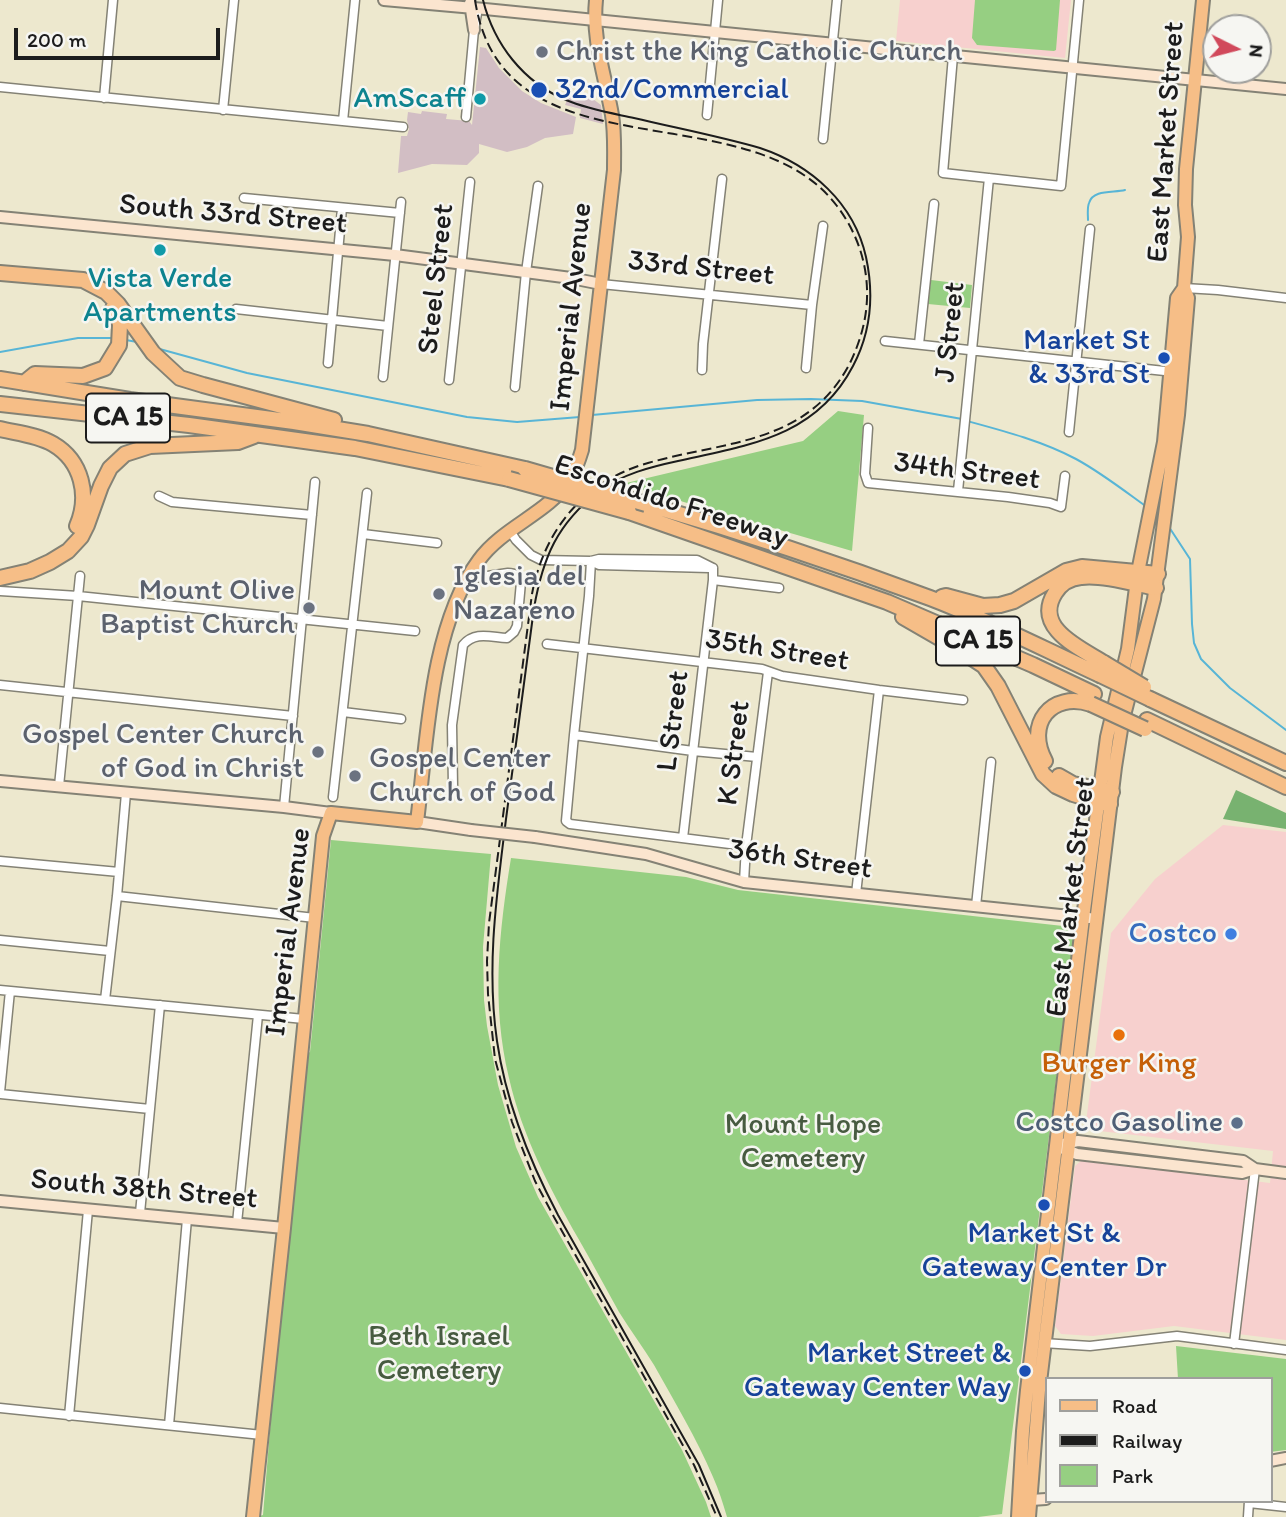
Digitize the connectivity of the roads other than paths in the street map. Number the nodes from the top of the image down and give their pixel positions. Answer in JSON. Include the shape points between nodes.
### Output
{"nodes":[{"id":1,"x":113,"y":0,"type":"edge"},
{"id":2,"x":234,"y":0,"type":"edge"},
{"id":3,"x":355,"y":0,"type":"edge"},
{"id":4,"x":384,"y":0,"type":"edge"},
{"id":5,"x":596,"y":0,"type":"edge"},
{"id":6,"x":718,"y":0,"type":"edge"},
{"id":7,"x":837,"y":0,"type":"edge"},
{"id":8,"x":1079,"y":0,"type":"edge"},
{"id":9,"x":1203,"y":0,"type":"edge"},
{"id":10,"x":474,"y":4,"type":"edge"},
{"id":11,"x":594,"y":20,"type":"junction"},
{"id":12,"x":474,"y":30,"type":"joint"},
{"id":13,"x":715,"y":32,"type":"junction"},
{"id":14,"x":833,"y":44,"type":"junction"},
{"id":15,"x":953,"y":56,"type":"junction"},
{"id":16,"x":1072,"y":68,"type":"junction"},
{"id":17,"x":1195,"y":80,"type":"junction"},
{"id":18,"x":0,"y":88,"type":"edge"},
{"id":19,"x":1286,"y":89,"type":"edge"},
{"id":20,"x":104,"y":98,"type":"junction"},
{"id":21,"x":223,"y":110,"type":"junction"},
{"id":22,"x":707,"y":115,"type":"dead end"},
{"id":23,"x":466,"y":117,"type":"dead end"},
{"id":24,"x":343,"y":121,"type":"junction"},
{"id":25,"x":403,"y":127,"type":"dead end"},
{"id":26,"x":823,"y":139,"type":"dead end"},
{"id":27,"x":989,"y":178,"type":"junction"},
{"id":28,"x":722,"y":179,"type":"dead end"},
{"id":29,"x":470,"y":182,"type":"dead end"},
{"id":30,"x":538,"y":186,"type":"dead end"},
{"id":31,"x":244,"y":198,"type":"dead end"},
{"id":32,"x":401,"y":202,"type":"dead end"},
{"id":33,"x":934,"y":204,"type":"dead end"},
{"id":34,"x":342,"y":208,"type":"junction"},
{"id":35,"x":400,"y":213,"type":"junction"},
{"id":36,"x":0,"y":216,"type":"edge"},
{"id":37,"x":822,"y":226,"type":"dead end"},
{"id":38,"x":1090,"y":229,"type":"dead end"},
{"id":39,"x":338,"y":249,"type":"junction"},
{"id":40,"x":396,"y":255,"type":"junction"},
{"id":41,"x":461,"y":264,"type":"junction"},
{"id":42,"x":526,"y":272,"type":"junction"},
{"id":43,"x":0,"y":273,"type":"edge"},
{"id":44,"x":0,"y":279,"type":"edge"},
{"id":45,"x":601,"y":284,"type":"junction"},
{"id":46,"x":1184,"y":288,"type":"junction"},
{"id":47,"x":709,"y":294,"type":"junction"},
{"id":48,"x":1286,"y":298,"type":"edge"},
{"id":49,"x":812,"y":305,"type":"junction"},
{"id":50,"x":236,"y":309,"type":"dead end"},
{"id":51,"x":331,"y":320,"type":"junction"},
{"id":52,"x":126,"y":326,"type":"junction"},
{"id":53,"x":388,"y":326,"type":"junction"},
{"id":54,"x":885,"y":341,"type":"dead end"},
{"id":55,"x":919,"y":344,"type":"junction"},
{"id":56,"x":972,"y":350,"type":"junction"},
{"id":57,"x":1077,"y":362,"type":"junction"},
{"id":58,"x":328,"y":363,"type":"dead end"},
{"id":59,"x":806,"y":368,"type":"dead end"},
{"id":60,"x":702,"y":370,"type":"dead end"},
{"id":61,"x":1176,"y":372,"type":"junction"},
{"id":62,"x":383,"y":377,"type":"dead end"},
{"id":63,"x":0,"y":379,"type":"edge"},
{"id":64,"x":449,"y":380,"type":"dead end"},
{"id":65,"x":24,"y":383,"type":"junction"},
{"id":66,"x":515,"y":387,"type":"dead end"},
{"id":67,"x":0,"y":404,"type":"edge"},
{"id":68,"x":868,"y":428,"type":"dead end"},
{"id":69,"x":0,"y":429,"type":"edge"},
{"id":70,"x":1069,"y":432,"type":"dead end"},
{"id":71,"x":368,"y":434,"type":"junction"},
{"id":72,"x":256,"y":435,"type":"junction"},
{"id":73,"x":1065,"y":476,"type":"dead end"},
{"id":74,"x":315,"y":482,"type":"dead end"},
{"id":75,"x":958,"y":491,"type":"junction"},
{"id":76,"x":367,"y":493,"type":"dead end"},
{"id":77,"x":159,"y":496,"type":"dead end"},
{"id":78,"x":312,"y":515,"type":"junction"},
{"id":79,"x":510,"y":531,"type":"junction"},
{"id":80,"x":363,"y":534,"type":"junction"},
{"id":81,"x":437,"y":543,"type":"dead end"},
{"id":82,"x":590,"y":561,"type":"junction"},
{"id":83,"x":0,"y":569,"type":"edge"},
{"id":84,"x":80,"y":576,"type":"dead end"},
{"id":85,"x":0,"y":578,"type":"edge"},
{"id":86,"x":1137,"y":578,"type":"junction"},
{"id":87,"x":467,"y":579,"type":"junction"},
{"id":88,"x":713,"y":580,"type":"junction"},
{"id":89,"x":1157,"y":581,"type":"junction"},
{"id":90,"x":779,"y":588,"type":"dead end"},
{"id":91,"x":0,"y":591,"type":"edge"},
{"id":92,"x":860,"y":592,"type":"junction"},
{"id":93,"x":78,"y":596,"type":"junction"},
{"id":94,"x":930,"y":598,"type":"junction"},
{"id":95,"x":303,"y":618,"type":"junction"},
{"id":96,"x":352,"y":624,"type":"junction"},
{"id":97,"x":415,"y":631,"type":"dead end"},
{"id":98,"x":547,"y":644,"type":"dead end"},
{"id":99,"x":583,"y":648,"type":"junction"},
{"id":100,"x":704,"y":662,"type":"junction"},
{"id":101,"x":1102,"y":669,"type":"junction"},
{"id":102,"x":768,"y":672,"type":"junction"},
{"id":103,"x":0,"y":685,"type":"edge"},
{"id":104,"x":879,"y":690,"type":"junction"},
{"id":105,"x":68,"y":692,"type":"junction"},
{"id":106,"x":1093,"y":699,"type":"junction"},
{"id":107,"x":963,"y":700,"type":"dead end"},
{"id":108,"x":344,"y":712,"type":"junction"},
{"id":109,"x":293,"y":716,"type":"junction"},
{"id":110,"x":401,"y":719,"type":"dead end"},
{"id":111,"x":573,"y":735,"type":"junction"},
{"id":112,"x":692,"y":751,"type":"junction"},
{"id":113,"x":757,"y":757,"type":"junction"},
{"id":114,"x":992,"y":762,"type":"dead end"},
{"id":115,"x":1286,"y":763,"type":"edge"},
{"id":116,"x":0,"y":781,"type":"edge"},
{"id":117,"x":59,"y":786,"type":"junction"},
{"id":118,"x":453,"y":787,"type":"dead end"},
{"id":119,"x":1286,"y":787,"type":"edge"},
{"id":120,"x":126,"y":793,"type":"junction"},
{"id":121,"x":334,"y":797,"type":"dead end"},
{"id":122,"x":1105,"y":797,"type":"junction"},
{"id":123,"x":284,"y":807,"type":"junction"},
{"id":124,"x":331,"y":813,"type":"junction"},
{"id":125,"x":417,"y":822,"type":"junction"},
{"id":126,"x":683,"y":838,"type":"junction"},
{"id":127,"x":746,"y":846,"type":"junction"},
{"id":128,"x":0,"y":861,"type":"edge"},
{"id":129,"x":119,"y":872,"type":"junction"},
{"id":130,"x":744,"y":882,"type":"junction"},
{"id":131,"x":856,"y":894,"type":"junction"},
{"id":132,"x":117,"y":896,"type":"junction"},
{"id":133,"x":976,"y":906,"type":"junction"},
{"id":134,"x":315,"y":918,"type":"junction"},
{"id":135,"x":1090,"y":919,"type":"junction"},
{"id":136,"x":0,"y":940,"type":"edge"},
{"id":137,"x":110,"y":951,"type":"junction"},
{"id":138,"x":0,"y":990,"type":"edge"},
{"id":139,"x":10,"y":991,"type":"junction"},
{"id":140,"x":106,"y":1000,"type":"junction"},
{"id":141,"x":160,"y":1005,"type":"junction"},
{"id":142,"x":258,"y":1015,"type":"junction"},
{"id":143,"x":304,"y":1020,"type":"junction"},
{"id":144,"x":0,"y":1093,"type":"edge"},
{"id":145,"x":150,"y":1109,"type":"junction"},
{"id":146,"x":1064,"y":1146,"type":"junction"},
{"id":147,"x":1255,"y":1169,"type":"junction"},
{"id":148,"x":1286,"y":1173,"type":"edge"},
{"id":149,"x":0,"y":1201,"type":"edge"},
{"id":150,"x":88,"y":1210,"type":"junction"},
{"id":151,"x":141,"y":1213,"type":"junction"},
{"id":152,"x":187,"y":1219,"type":"junction"},
{"id":153,"x":237,"y":1223,"type":"junction"},
{"id":154,"x":284,"y":1228,"type":"junction"},
{"id":155,"x":1039,"y":1342,"type":"junction"},
{"id":156,"x":1234,"y":1344,"type":"junction"},
{"id":157,"x":1286,"y":1350,"type":"edge"},
{"id":158,"x":1025,"y":1405,"type":"junction"},
{"id":159,"x":0,"y":1408,"type":"edge"},
{"id":160,"x":68,"y":1416,"type":"junction"},
{"id":161,"x":169,"y":1425,"type":"junction"},
{"id":162,"x":262,"y":1435,"type":"junction"},
{"id":163,"x":1044,"y":1499,"type":"edge"},
{"id":164,"x":1031,"y":1500,"type":"junction"},
{"id":165,"x":1256,"y":1503,"type":"edge"},
{"id":166,"x":1286,"y":1507,"type":"edge"},
{"id":167,"x":253,"y":1517,"type":"edge"},
{"id":168,"x":1018,"y":1517,"type":"edge"},
{"id":169,"x":1029,"y":1517,"type":"edge"}],
"edges":[{"from":1,"to":20,"type":"street"},
{"from":2,"to":21,"type":"street"},
{"from":3,"to":24,"type":"street"},
{"from":4,"to":10,"type":"main road"},
{"from":5,"to":11,"type":"main road","name":"Imperial Avenue"},
{"from":6,"to":13,"type":"street"},
{"from":7,"to":14,"type":"street"},
{"from":8,"to":16,"type":"street"},
{"from":9,"to":17,"type":"main road","name":"East Market Street"},
{"from":10,"to":11,"type":"main road"},
{"from":10,"to":12,"type":"main road"},
{"from":11,"to":13,"type":"main road"},
{"from":11,"to":45,"type":"main road","name":"Imperial Avenue","via":[[614,142]]},
{"from":12,"to":23,"type":"street"},
{"from":13,"to":14,"type":"main road"},
{"from":13,"to":22,"type":"street"},
{"from":14,"to":15,"type":"main road"},
{"from":14,"to":26,"type":"street"},
{"from":15,"to":16,"type":"main road"},
{"from":15,"to":27,"type":"street","via":[[943,173]]},
{"from":16,"to":17,"type":"main road"},
{"from":16,"to":27,"type":"street","via":[[1060,186]]},
{"from":17,"to":19,"type":"main road"},
{"from":17,"to":46,"type":"main road","name":"East Market Street","via":[[1186,169]]},
{"from":18,"to":20,"type":"street"},
{"from":20,"to":21,"type":"street"},
{"from":21,"to":24,"type":"street"},
{"from":24,"to":25,"type":"street"},
{"from":27,"to":56,"type":"street","name":"J Street"},
{"from":28,"to":47,"type":"street"},
{"from":29,"to":41,"type":"street","name":"Steel Street"},
{"from":30,"to":42,"type":"street"},
{"from":31,"to":34,"type":"street"},
{"from":32,"to":35,"type":"street"},
{"from":33,"to":55,"type":"street"},
{"from":34,"to":35,"type":"street"},
{"from":34,"to":39,"type":"street"},
{"from":35,"to":40,"type":"street"},
{"from":36,"to":39,"type":"main road","name":"South 33rd Street"},
{"from":37,"to":49,"type":"street"},
{"from":38,"to":57,"type":"street"},
{"from":39,"to":40,"type":"main road","name":"South 33rd Street"},
{"from":39,"to":51,"type":"street"},
{"from":40,"to":41,"type":"main road","name":"South 33rd Street"},
{"from":40,"to":53,"type":"street"},
{"from":41,"to":42,"type":"main road","name":"33rd Street"},
{"from":41,"to":64,"type":"street","name":"Steel Street"},
{"from":42,"to":45,"type":"main road","name":"33rd Street"},
{"from":42,"to":66,"type":"street"},
{"from":43,"to":52,"type":"highway","via":[[83,281],[118,304]]},
{"from":44,"to":52,"type":"highway","via":[[84,288],[107,299]]},
{"from":45,"to":47,"type":"street","name":"33rd Street"},
{"from":45,"to":79,"type":"main road","name":"Imperial Avenue","via":[[582,450],[562,490]]},
{"from":46,"to":48,"type":"street"},
{"from":46,"to":61,"type":"main road","name":"East Market Street","via":[[1177,298]]},
{"from":47,"to":49,"type":"street","name":"33rd Street"},
{"from":47,"to":60,"type":"street"},
{"from":49,"to":59,"type":"street"},
{"from":50,"to":51,"type":"street"},
{"from":51,"to":53,"type":"street"},
{"from":51,"to":58,"type":"street"},
{"from":52,"to":65,"type":"highway","via":[[105,368],[83,376],[35,374]]},
{"from":52,"to":71,"type":"highway","via":[[180,377],[341,422]]},
{"from":53,"to":62,"type":"street"},
{"from":54,"to":55,"type":"street"},
{"from":55,"to":56,"type":"street"},
{"from":56,"to":57,"type":"street"},
{"from":56,"to":75,"type":"street","name":"J Street"},
{"from":57,"to":61,"type":"street"},
{"from":57,"to":70,"type":"street"},
{"from":61,"to":86,"type":"main road","name":"East Market Street"},
{"from":61,"to":89,"type":"main road","name":"East Market Street","via":[[1178,415]]},
{"from":63,"to":65,"type":"highway","name":"Escondido Freeway","number":"CA 15"},
{"from":65,"to":71,"type":"highway","name":"Escondido Freeway","number":"CA 15"},
{"from":67,"to":72,"type":"highway","name":"Escondido Freeway","number":"CA 15"},
{"from":68,"to":75,"type":"street","name":"34th Street","via":[[868,483]]},
{"from":69,"to":83,"type":"highway","via":[[52,443],[66,454],[80,477],[84,501],[76,530],[64,545],[29,562]]},
{"from":71,"to":94,"type":"highway","name":"Escondido Freeway","number":"CA 15","bridge":true,"via":[[525,469],[646,504],[751,535]]},
{"from":72,"to":85,"type":"highway","via":[[238,442],[150,446],[125,454],[110,468],[81,537],[68,551],[30,571]]},
{"from":72,"to":92,"type":"highway","name":"Escondido Freeway","number":"CA 15","bridge":true,"via":[[355,448],[509,479],[629,512]]},
{"from":73,"to":75,"type":"street","name":"34th Street","via":[[1062,507]]},
{"from":74,"to":78,"type":"street"},
{"from":76,"to":80,"type":"street"},
{"from":77,"to":78,"type":"street","via":[[172,502]]},
{"from":78,"to":95,"type":"street"},
{"from":79,"to":82,"type":"street","via":[[541,560]]},
{"from":79,"to":87,"type":"main road","name":"Imperial Avenue","via":[[480,558]]},
{"from":80,"to":81,"type":"street"},
{"from":80,"to":96,"type":"street"},
{"from":82,"to":88,"type":"street","name":"L Street","via":[[697,560],[713,568]]},
{"from":82,"to":99,"type":"street"},
{"from":84,"to":93,"type":"street"},
{"from":86,"to":89,"type":"highway"},
{"from":86,"to":94,"type":"highway","via":[[1074,568],[1000,605],[983,606],[946,596]]},
{"from":86,"to":101,"type":"highway","via":[[1084,576],[1062,583],[1053,596],[1051,620],[1059,634]]},
{"from":86,"to":122,"type":"main road","name":"East Market Street","via":[[1128,649],[1107,737]]},
{"from":87,"to":118,"type":"street","via":[[513,573],[522,582],[514,632],[507,638],[476,636],[463,645],[452,725]]},
{"from":87,"to":125,"type":"main road","name":"Imperial Avenue","via":[[454,606],[436,671]]},
{"from":88,"to":90,"type":"street"},
{"from":88,"to":100,"type":"street","name":"L Street"},
{"from":89,"to":122,"type":"main road","name":"East Market Street"},
{"from":91,"to":93,"type":"street"},
{"from":92,"to":106,"type":"highway","name":"Escondido Freeway","number":"CA 15","via":[[1021,660]]},
{"from":92,"to":122,"type":"highway","via":[[984,666],[1043,774],[1056,786],[1073,794]]},
{"from":93,"to":95,"type":"street"},
{"from":93,"to":105,"type":"street"},
{"from":94,"to":101,"type":"highway","name":"Escondido Freeway","number":"CA 15"},
{"from":95,"to":96,"type":"street"},
{"from":95,"to":109,"type":"street"},
{"from":96,"to":97,"type":"street"},
{"from":96,"to":108,"type":"street"},
{"from":98,"to":99,"type":"street","name":"35th Street"},
{"from":99,"to":100,"type":"street","name":"35th Street"},
{"from":99,"to":111,"type":"street"},
{"from":100,"to":102,"type":"street","name":"35th Street"},
{"from":100,"to":112,"type":"street","name":"L Street"},
{"from":101,"to":115,"type":"highway","bridge":true,"via":[[1151,695],[1216,720],[1226,734]]},
{"from":102,"to":104,"type":"street","name":"35th Street"},
{"from":102,"to":113,"type":"street","name":"K Street"},
{"from":103,"to":105,"type":"street"},
{"from":104,"to":107,"type":"street","name":"35th Street"},
{"from":104,"to":131,"type":"street"},
{"from":105,"to":109,"type":"street"},
{"from":105,"to":117,"type":"street"},
{"from":106,"to":119,"type":"highway","name":"Escondido Freeway","number":"CA 15"},
{"from":106,"to":122,"type":"highway","via":[[1070,700],[1051,709],[1038,729],[1038,741],[1053,771]]},
{"from":108,"to":110,"type":"street"},
{"from":108,"to":121,"type":"street"},
{"from":109,"to":123,"type":"street"},
{"from":111,"to":112,"type":"street"},
{"from":111,"to":126,"type":"street","name":"36th Street","via":[[566,821]]},
{"from":112,"to":113,"type":"street"},
{"from":112,"to":126,"type":"street","name":"L Street"},
{"from":113,"to":127,"type":"street","name":"K Street"},
{"from":114,"to":133,"type":"street"},
{"from":116,"to":117,"type":"main road"},
{"from":117,"to":120,"type":"main road"},
{"from":120,"to":123,"type":"main road"},
{"from":120,"to":129,"type":"street"},
{"from":122,"to":135,"type":"main road","name":"East Market Street"},
{"from":123,"to":124,"type":"main road"},
{"from":124,"to":125,"type":"main road","name":"Imperial Avenue"},
{"from":124,"to":134,"type":"main road","name":"Imperial Avenue","via":[[323,836]]},
{"from":125,"to":130,"type":"main road","name":"36th Street","bridge":true,"via":[[646,854]]},
{"from":126,"to":127,"type":"street","name":"36th Street"},
{"from":127,"to":130,"type":"street","name":"K Street"},
{"from":128,"to":129,"type":"street"},
{"from":129,"to":132,"type":"street"},
{"from":130,"to":131,"type":"main road","name":"36th Street"},
{"from":131,"to":133,"type":"main road","name":"36th Street"},
{"from":132,"to":134,"type":"street"},
{"from":132,"to":137,"type":"street"},
{"from":133,"to":135,"type":"main road","name":"36th Street"},
{"from":134,"to":143,"type":"main road","name":"Imperial Avenue"},
{"from":135,"to":146,"type":"main road","name":"East Market Street"},
{"from":136,"to":137,"type":"street"},
{"from":137,"to":140,"type":"street"},
{"from":138,"to":139,"type":"street"},
{"from":139,"to":140,"type":"street"},
{"from":139,"to":144,"type":"street"},
{"from":140,"to":141,"type":"street"},
{"from":141,"to":142,"type":"street"},
{"from":141,"to":145,"type":"street"},
{"from":142,"to":143,"type":"street"},
{"from":142,"to":153,"type":"street"},
{"from":143,"to":154,"type":"main road","name":"Imperial Avenue"},
{"from":144,"to":145,"type":"street"},
{"from":145,"to":151,"type":"street"},
{"from":146,"to":147,"type":"main road","via":[[1077,1154],[1242,1173]]},
{"from":146,"to":155,"type":"main road","name":"East Market Street"},
{"from":147,"to":148,"type":"main road"},
{"from":147,"to":156,"type":"street"},
{"from":149,"to":150,"type":"main road","name":"South 38th Street"},
{"from":150,"to":151,"type":"main road","name":"South 38th Street"},
{"from":150,"to":160,"type":"street"},
{"from":151,"to":152,"type":"main road","name":"South 38th Street"},
{"from":152,"to":153,"type":"main road","name":"South 38th Street"},
{"from":152,"to":161,"type":"street"},
{"from":153,"to":154,"type":"main road","name":"South 38th Street"},
{"from":154,"to":162,"type":"main road","name":"Imperial Avenue"},
{"from":155,"to":156,"type":"street","via":[[1090,1346],[1177,1336]]},
{"from":155,"to":158,"type":"main road","name":"East Market Street"},
{"from":155,"to":164,"type":"main road","name":"East Market Street"},
{"from":156,"to":157,"type":"street"},
{"from":158,"to":164,"type":"main road","via":[[1025,1487]]},
{"from":158,"to":168,"type":"main road","name":"East Market Street"},
{"from":159,"to":160,"type":"street"},
{"from":160,"to":161,"type":"street"},
{"from":161,"to":162,"type":"street"},
{"from":162,"to":167,"type":"main road","name":"Imperial Avenue"},
{"from":163,"to":164,"type":"main road"},
{"from":164,"to":169,"type":"main road","name":"East Market Street"},
{"from":165,"to":166,"type":"street"}]}
